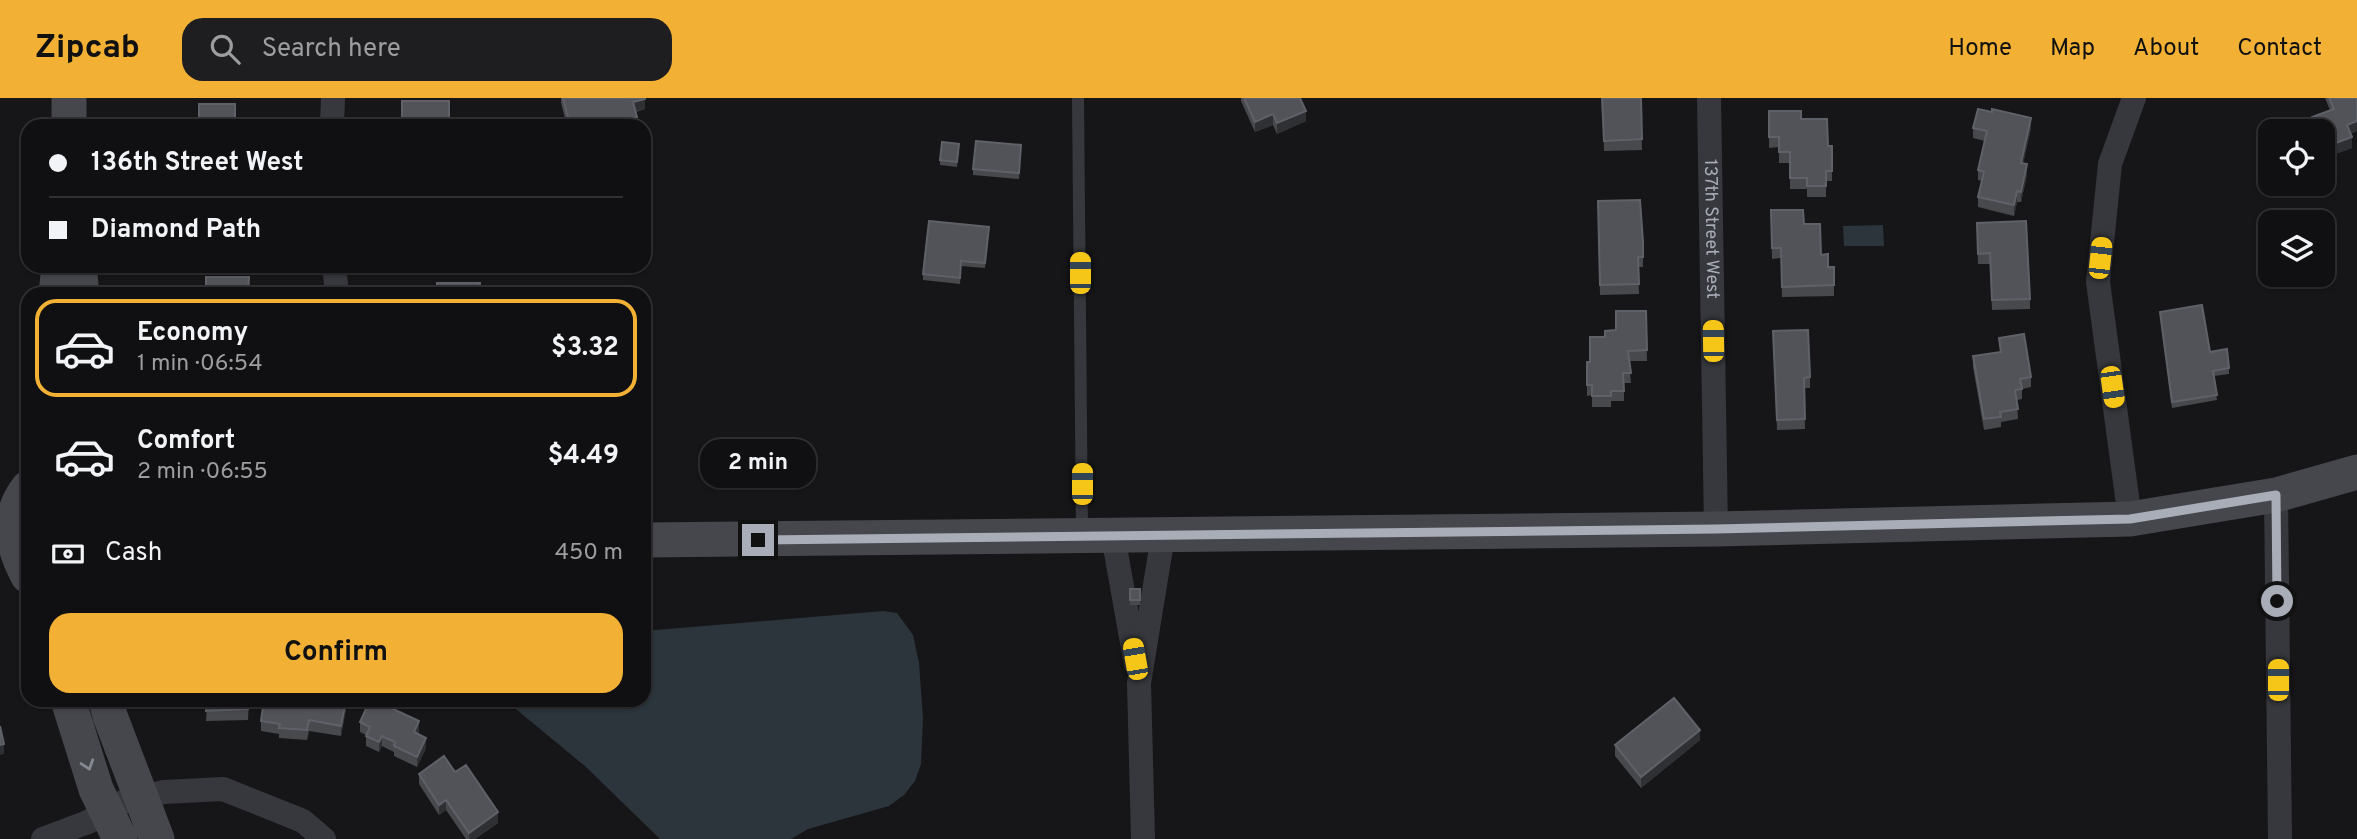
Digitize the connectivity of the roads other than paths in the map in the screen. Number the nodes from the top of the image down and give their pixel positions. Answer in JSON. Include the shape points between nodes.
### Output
{"nodes":[{"id":1,"x":69,"y":98,"type":"edge"},
{"id":2,"x":333,"y":98,"type":"edge"},
{"id":3,"x":1078,"y":98,"type":"edge"},
{"id":4,"x":1709,"y":98,"type":"edge"},
{"id":5,"x":2134,"y":98,"type":"edge"},
{"id":6,"x":69,"y":119,"type":"edge"},
{"id":7,"x":332,"y":119,"type":"edge"},
{"id":8,"x":2357,"y":472,"type":"edge"},
{"id":9,"x":21,"y":489,"type":"edge"},
{"id":10,"x":2276,"y":495,"type":"junction"},
{"id":11,"x":0,"y":498,"type":"edge"},
{"id":12,"x":21,"y":498,"type":"edge"},
{"id":13,"x":2130,"y":519,"type":"junction"},
{"id":14,"x":1716,"y":529,"type":"junction"},
{"id":15,"x":1098,"y":536,"type":"junction"},
{"id":16,"x":1163,"y":536,"type":"junction"},
{"id":17,"x":655,"y":541,"type":"edge"},
{"id":18,"x":0,"y":558,"type":"edge"},
{"id":19,"x":21,"y":562,"type":"edge"},
{"id":20,"x":21,"y":570,"type":"edge"},
{"id":21,"x":1139,"y":683,"type":"junction"},
{"id":22,"x":70,"y":707,"type":"edge"},
{"id":23,"x":108,"y":707,"type":"edge"},
{"id":24,"x":124,"y":813,"type":"edge"},
{"id":25,"x":43,"y":839,"type":"edge"},
{"id":26,"x":158,"y":839,"type":"edge"},
{"id":27,"x":324,"y":839,"type":"edge"},
{"id":28,"x":1143,"y":839,"type":"edge"},
{"id":29,"x":2280,"y":839,"type":"edge"}],
"edges":[{"from":1,"to":6,"type":"street"},
{"from":2,"to":7,"type":"street"},
{"from":3,"to":15,"type":"lane"},
{"from":4,"to":14,"type":"street","name":"137th Street West"},
{"from":5,"to":13,"type":"street","via":[[2110,163],[2098,282]]},
{"from":8,"to":10,"type":"street"},
{"from":9,"to":11,"type":"street"},
{"from":10,"to":13,"type":"street"},
{"from":10,"to":29,"type":"street"},
{"from":12,"to":19,"type":"street","via":[[13,526]]},
{"from":13,"to":14,"type":"street"},
{"from":14,"to":16,"type":"street"},
{"from":15,"to":16,"type":"street"},
{"from":15,"to":17,"type":"street"},
{"from":15,"to":21,"type":"street"},
{"from":16,"to":21,"type":"street"},
{"from":18,"to":20,"type":"street"},
{"from":21,"to":28,"type":"street"},
{"from":22,"to":24,"type":"street","one_way":true,"via":[[96,789]]},
{"from":23,"to":24,"type":"street"},
{"from":24,"to":25,"type":"street"},
{"from":24,"to":26,"type":"street"},
{"from":24,"to":27,"type":"street","via":[[174,790],[223,789],[303,821]]}]}
